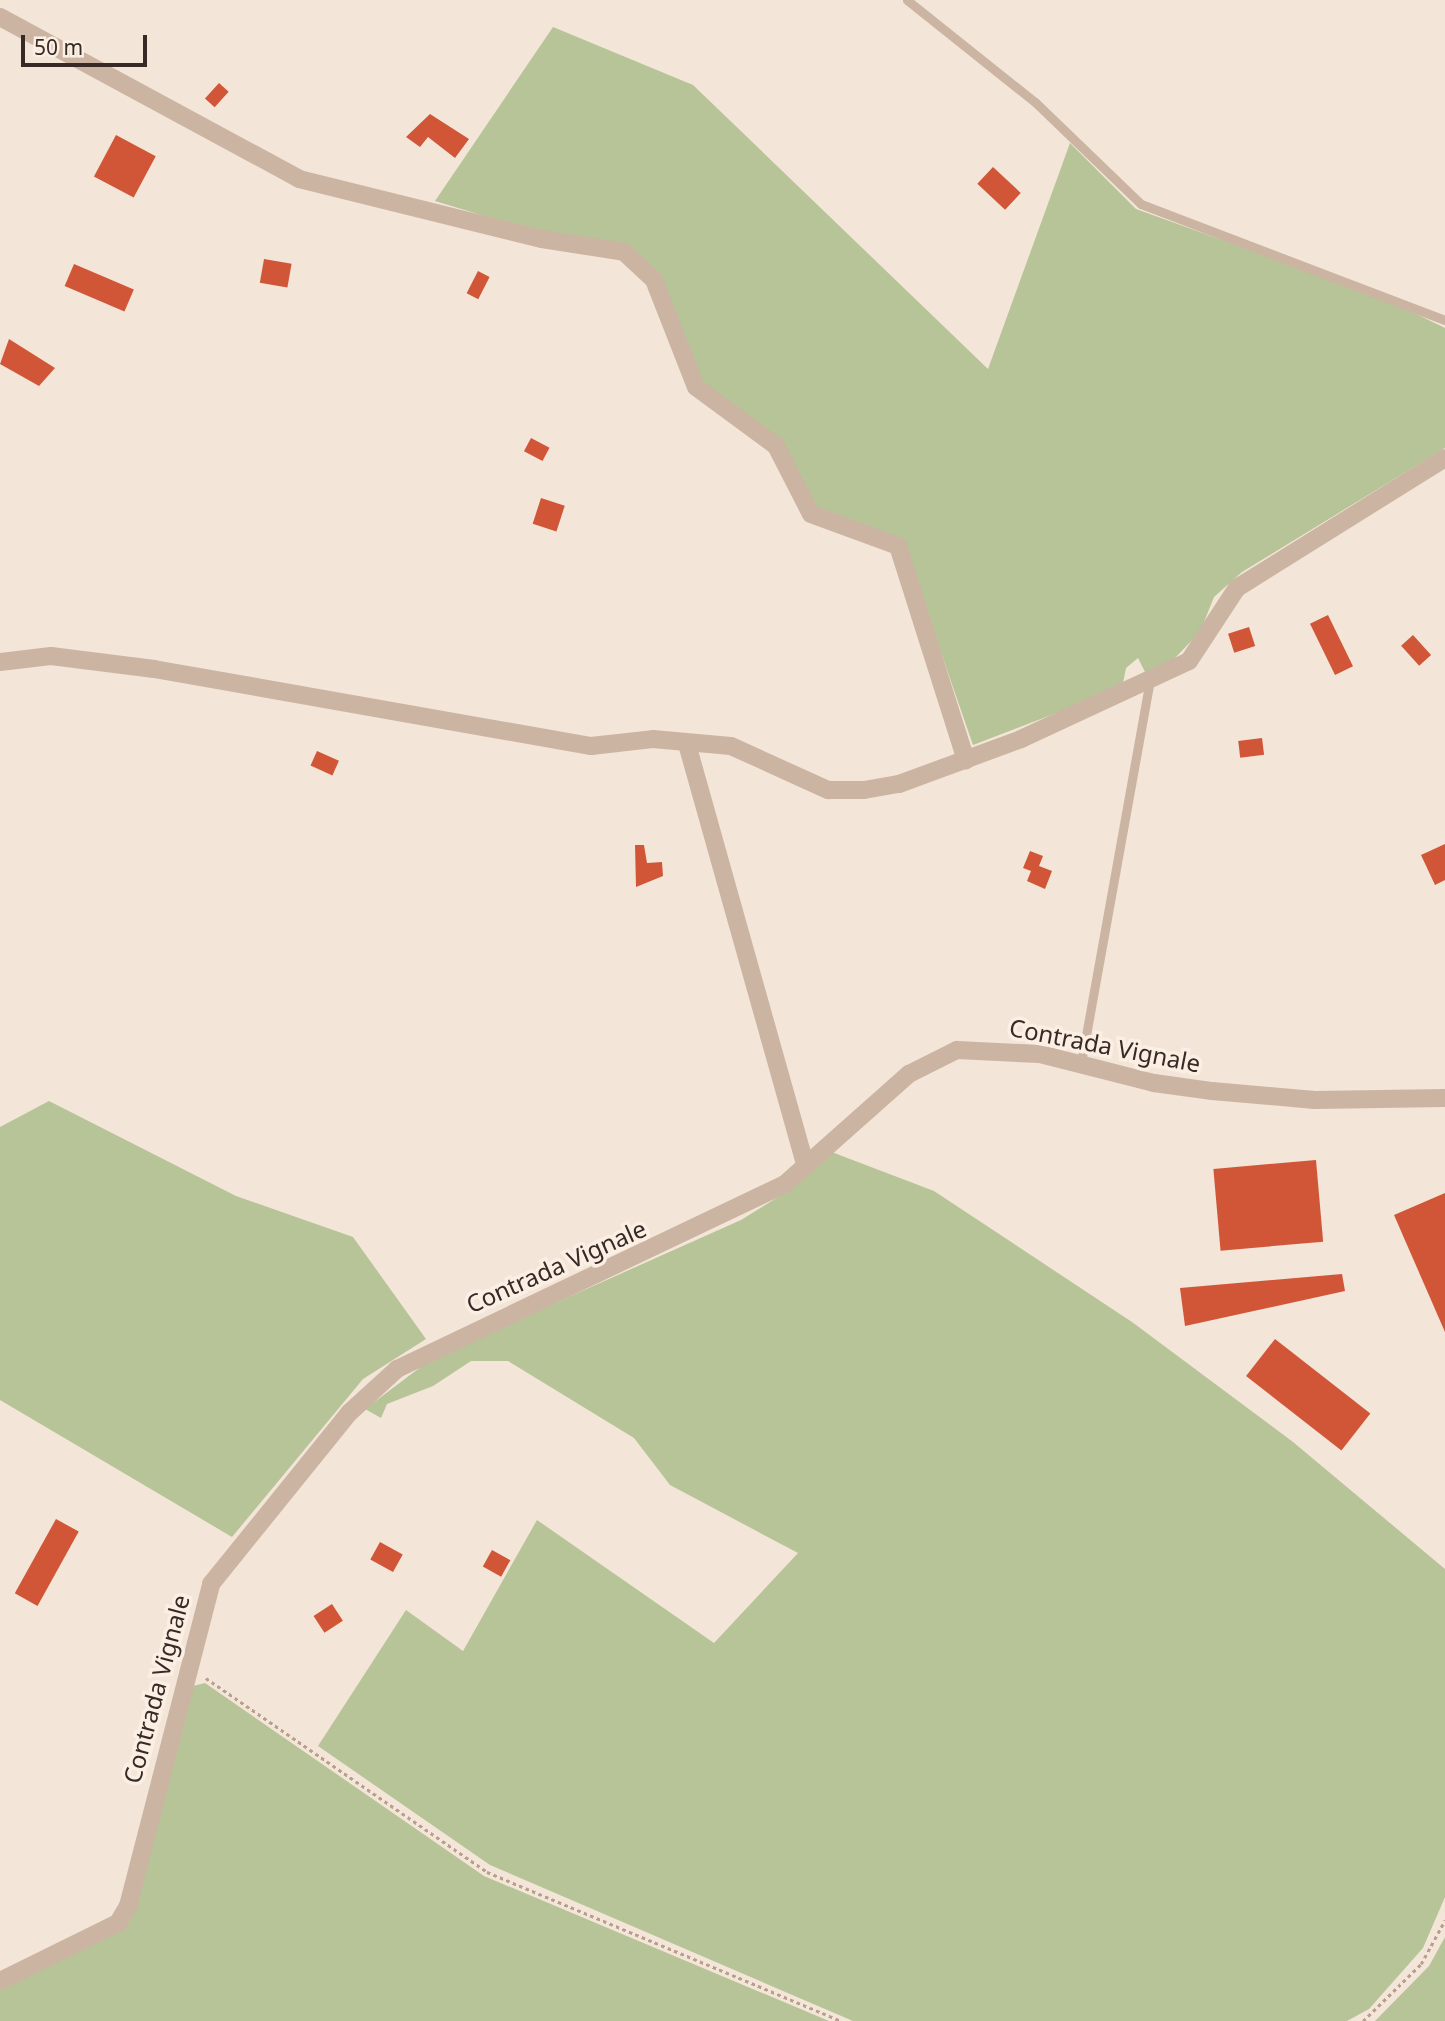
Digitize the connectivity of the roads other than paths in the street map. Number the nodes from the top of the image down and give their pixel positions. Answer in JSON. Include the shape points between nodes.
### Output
{"nodes":[{"id":1,"x":907,"y":0,"type":"edge"},
{"id":2,"x":0,"y":17,"type":"edge"},
{"id":3,"x":1445,"y":320,"type":"edge"},
{"id":4,"x":1445,"y":458,"type":"edge"},
{"id":5,"x":0,"y":662,"type":"edge"},
{"id":6,"x":1150,"y":679,"type":"junction"},
{"id":7,"x":687,"y":744,"type":"junction"},
{"id":8,"x":966,"y":760,"type":"junction"},
{"id":9,"x":1081,"y":1063,"type":"junction"},
{"id":10,"x":1445,"y":1098,"type":"edge"},
{"id":11,"x":805,"y":1164,"type":"junction"},
{"id":12,"x":0,"y":1981,"type":"edge"}],
"edges":[{"from":1,"to":3,"type":"lane","via":[[1035,102],[1141,204]]},
{"from":2,"to":8,"type":"street","via":[[299,179],[542,239],[624,252],[654,280],[696,387],[776,446],[811,514],[898,546]]},
{"from":4,"to":6,"type":"street","via":[[1237,588],[1189,661]]},
{"from":5,"to":7,"type":"street","via":[[51,656],[155,669],[591,746],[653,739]]},
{"from":6,"to":8,"type":"street"},
{"from":6,"to":9,"type":"lane"},
{"from":7,"to":8,"type":"street","via":[[731,746],[828,790],[899,784]]},
{"from":7,"to":11,"type":"street"},
{"from":9,"to":10,"type":"street","name":"Contrada Vignale","via":[[1212,1091],[1315,1100]]},
{"from":9,"to":11,"type":"street","name":"Contrada Vignale","via":[[985,1048],[938,1056]]},
{"from":11,"to":12,"type":"street","name":"Contrada Vignale","via":[[785,1184],[728,1214],[424,1353],[369,1391],[211,1584],[186,1664],[128,1906],[118,1923]]}]}
